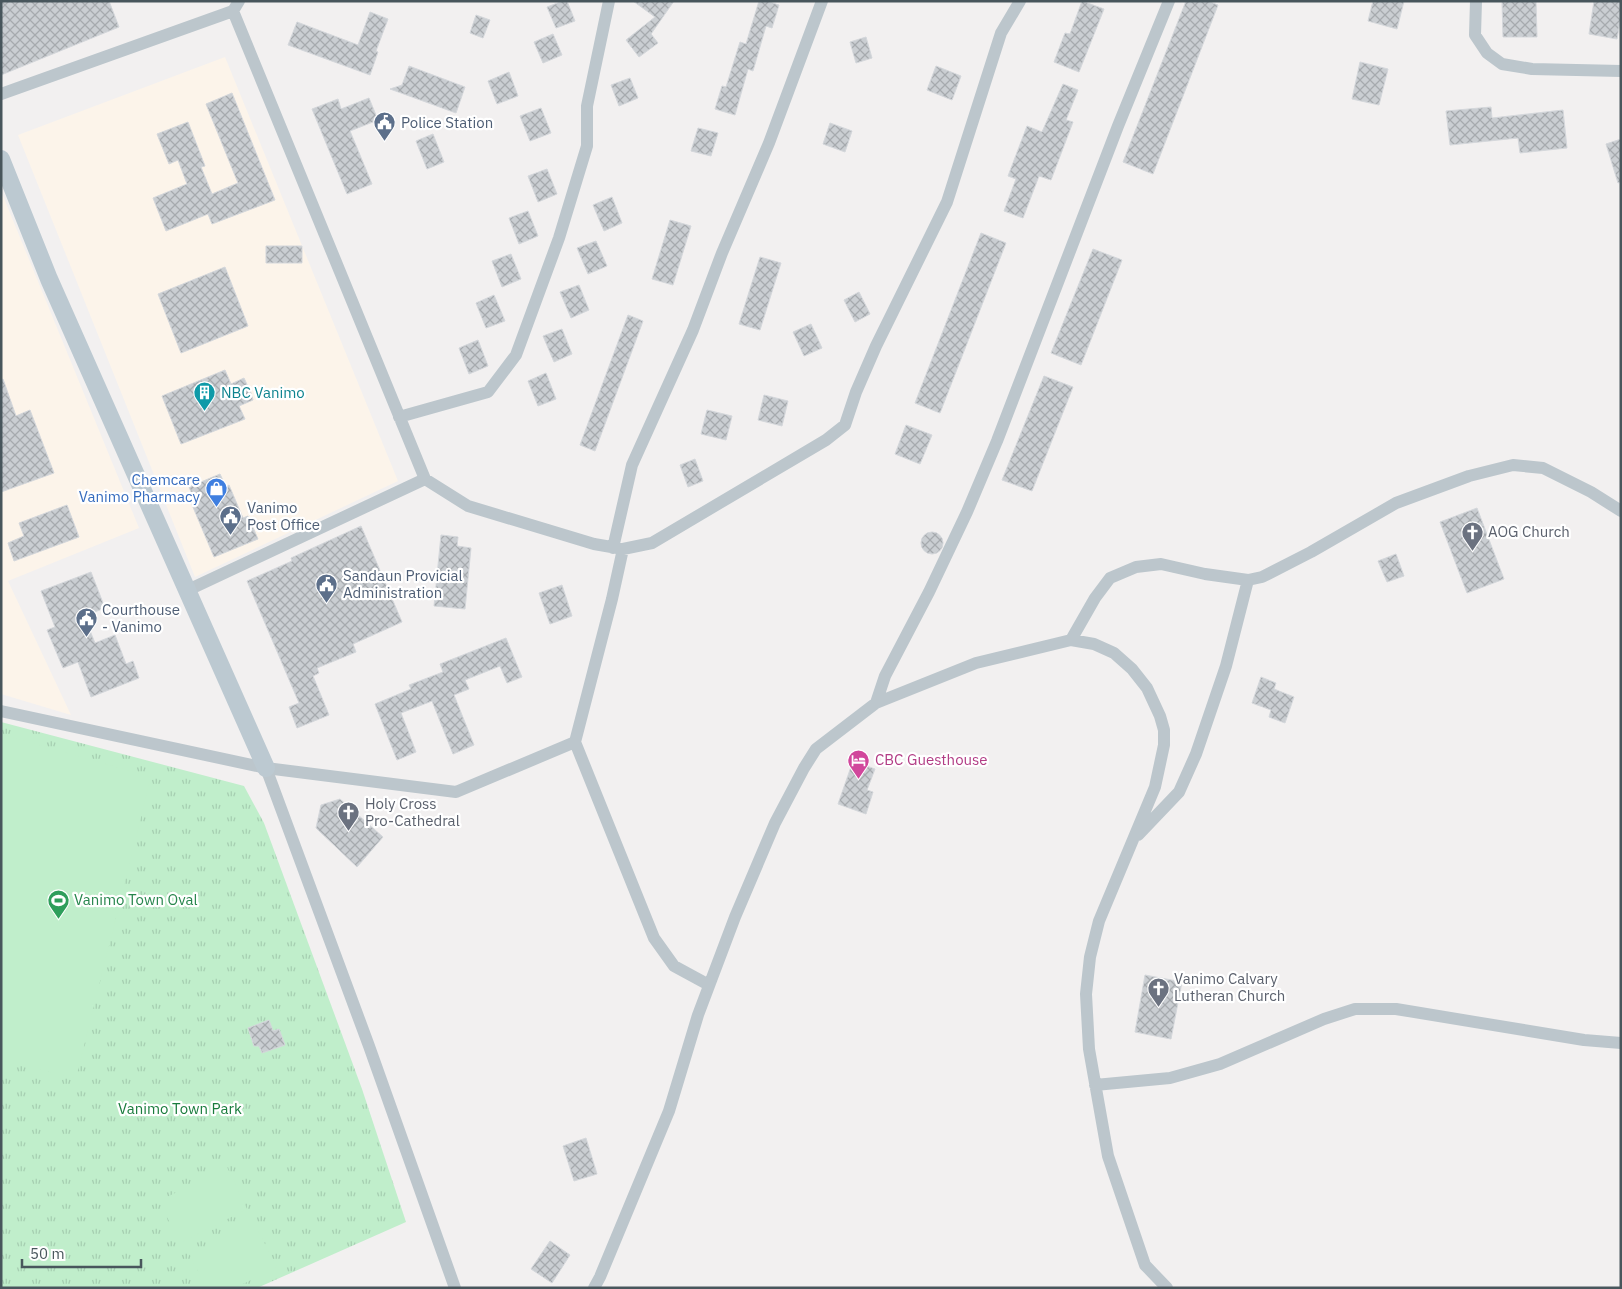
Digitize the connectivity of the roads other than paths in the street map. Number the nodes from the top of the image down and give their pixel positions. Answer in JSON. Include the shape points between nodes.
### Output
{"nodes":[{"id":1,"x":609,"y":1,"type":"edge"},
{"id":2,"x":822,"y":1,"type":"edge"},
{"id":3,"x":1020,"y":1,"type":"edge"},
{"id":4,"x":1169,"y":1,"type":"edge"},
{"id":5,"x":1476,"y":1,"type":"edge"},
{"id":6,"x":236,"y":6,"type":"edge"},
{"id":7,"x":1621,"y":71,"type":"edge"},
{"id":8,"x":1,"y":94,"type":"edge"},
{"id":9,"x":1,"y":158,"type":"edge"},
{"id":10,"x":399,"y":417,"type":"junction"},
{"id":11,"x":425,"y":479,"type":"junction"},
{"id":12,"x":1621,"y":511,"type":"edge"},
{"id":13,"x":618,"y":548,"type":"junction"},
{"id":14,"x":1248,"y":580,"type":"junction"},
{"id":15,"x":188,"y":590,"type":"junction"},
{"id":16,"x":1071,"y":640,"type":"junction"},
{"id":17,"x":876,"y":703,"type":"junction"},
{"id":18,"x":1,"y":711,"type":"edge"},
{"id":19,"x":575,"y":742,"type":"junction"},
{"id":20,"x":266,"y":768,"type":"junction"},
{"id":21,"x":1133,"y":840,"type":"junction"},
{"id":22,"x":709,"y":985,"type":"junction"},
{"id":23,"x":1621,"y":1043,"type":"edge"},
{"id":24,"x":1095,"y":1086,"type":"junction"},
{"id":25,"x":455,"y":1288,"type":"edge"},
{"id":26,"x":594,"y":1288,"type":"edge"},
{"id":27,"x":1166,"y":1288,"type":"edge"}],
"edges":[{"from":1,"to":10,"type":"street","via":[[587,106],[587,146],[559,238],[516,355],[488,392]]},
{"from":2,"to":13,"type":"street","via":[[693,330],[632,465]]},
{"from":3,"to":13,"type":"street","via":[[1001,33],[947,202],[876,346],[845,425],[826,440],[652,543]]},
{"from":4,"to":17,"type":"street","via":[[997,441],[929,592],[885,676]]},
{"from":5,"to":7,"type":"street","via":[[1476,35],[1487,52],[1502,64],[1532,69]]},
{"from":6,"to":8,"type":"street"},
{"from":6,"to":10,"type":"street"},
{"from":9,"to":15,"type":"street","via":[[49,279]]},
{"from":10,"to":11,"type":"street"},
{"from":11,"to":13,"type":"street","via":[[468,506],[594,544]]},
{"from":11,"to":15,"type":"street"},
{"from":12,"to":14,"type":"street","via":[[1543,468],[1513,465],[1469,476],[1396,502],[1311,552],[1262,577]]},
{"from":13,"to":19,"type":"street","via":[[612,599]]},
{"from":14,"to":16,"type":"street","via":[[1161,564],[1136,567],[1110,578]]},
{"from":14,"to":21,"type":"street","via":[[1226,666],[1196,754],[1179,792]]},
{"from":15,"to":20,"type":"street"},
{"from":16,"to":17,"type":"street","via":[[976,662]]},
{"from":16,"to":21,"type":"street","via":[[1094,644],[1114,653],[1147,688],[1160,716],[1164,745],[1155,787]]},
{"from":17,"to":22,"type":"street","via":[[816,749],[804,768],[775,823]]},
{"from":18,"to":20,"type":"street"},
{"from":19,"to":20,"type":"street","via":[[456,792]]},
{"from":19,"to":22,"type":"street","via":[[654,938],[674,966]]},
{"from":20,"to":25,"type":"street"},
{"from":21,"to":24,"type":"street","via":[[1099,921],[1090,957],[1086,994]]},
{"from":22,"to":26,"type":"street","via":[[669,1111]]},
{"from":23,"to":24,"type":"street","via":[[1396,1009],[1355,1009],[1212,1066],[1170,1078]]},
{"from":24,"to":27,"type":"street","via":[[1108,1156],[1127,1217],[1145,1265]]}]}
